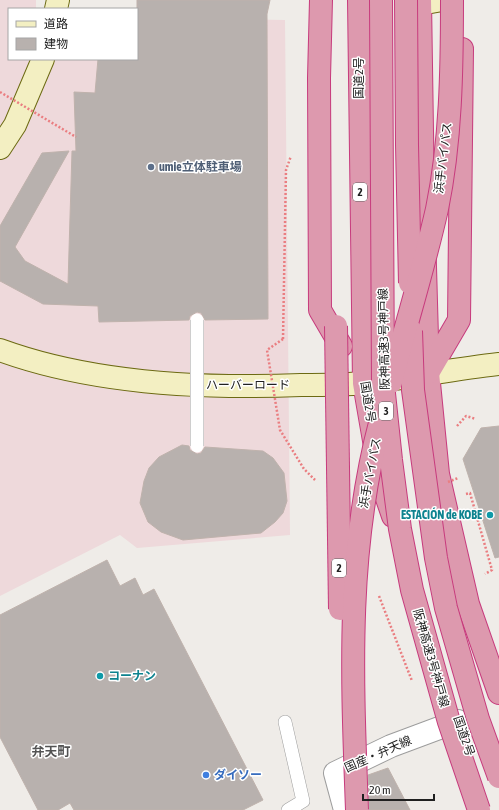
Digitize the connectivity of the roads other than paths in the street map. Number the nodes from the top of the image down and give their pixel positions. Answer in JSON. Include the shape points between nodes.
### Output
{"nodes":[{"id":1,"x":321,"y":0,"type":"edge"},
{"id":2,"x":335,"y":0,"type":"edge"},
{"id":3,"x":359,"y":0,"type":"edge"},
{"id":4,"x":381,"y":0,"type":"edge"},
{"id":5,"x":442,"y":0,"type":"edge"},
{"id":6,"x":452,"y":0,"type":"edge"},
{"id":7,"x":463,"y":0,"type":"edge"},
{"id":8,"x":416,"y":1,"type":"edge"},
{"id":9,"x":43,"y":60,"type":"edge"},
{"id":10,"x":0,"y":148,"type":"edge"},
{"id":11,"x":197,"y":320,"type":"dead end"},
{"id":12,"x":0,"y":350,"type":"edge"},
{"id":13,"x":499,"y":364,"type":"edge"},
{"id":14,"x":428,"y":373,"type":"junction"},
{"id":15,"x":364,"y":383,"type":"junction"},
{"id":16,"x":197,"y":446,"type":"dead end"},
{"id":17,"x":499,"y":691,"type":"edge"},
{"id":18,"x":458,"y":721,"type":"junction"},
{"id":19,"x":285,"y":722,"type":"dead end"},
{"id":20,"x":499,"y":777,"type":"edge"},
{"id":21,"x":288,"y":810,"type":"edge"},
{"id":22,"x":345,"y":810,"type":"edge"},
{"id":23,"x":357,"y":810,"type":"edge"},
{"id":24,"x":479,"y":810,"type":"edge"},
{"id":25,"x":490,"y":810,"type":"edge"}],
"edges":[{"from":1,"to":15,"type":"highway","via":[[320,310]]},
{"from":2,"to":22,"type":"highway","name":"浜手バイパス","number":"2","bridge":true,"via":[[333,119],[341,699]]},
{"from":3,"to":15,"type":"highway","name":"国道2号","number":"2"},
{"from":4,"to":24,"type":"highway","name":"阪神高速3号神戸線","number":"3","bridge":true,"via":[[384,384],[392,468],[412,590],[449,722]]},
{"from":5,"to":8,"type":"street"},
{"from":6,"to":23,"type":"highway","name":"浜手バイパス","number":"2","bridge":true,"via":[[446,148],[437,208],[380,425],[366,489],[357,554],[353,623]]},
{"from":7,"to":14,"type":"highway","via":[[459,320]]},
{"from":8,"to":14,"type":"highway"},
{"from":8,"to":20,"type":"highway","bridge":true,"via":[[407,145],[413,390],[436,558],[446,608],[478,719]]},
{"from":9,"to":10,"type":"street","via":[[15,125]]},
{"from":11,"to":16,"type":"lane","bridge":true},
{"from":12,"to":15,"type":"street","name":"ハーバーロード","via":[[91,374],[181,384],[258,387]]},
{"from":13,"to":14,"type":"street","name":"ハーバーロード"},
{"from":14,"to":15,"type":"street","name":"ハーバーロード"},
{"from":14,"to":17,"type":"highway","via":[[438,474],[468,604]]},
{"from":15,"to":18,"type":"highway","name":"国道2号","number":"2","via":[[381,481]]},
{"from":18,"to":22,"type":"street","name":"国産・弁天線","via":[[391,746],[335,773]]},
{"from":18,"to":25,"type":"highway","name":"国道2号","number":"2"},
{"from":19,"to":21,"type":"lane","via":[[303,801]]}]}
